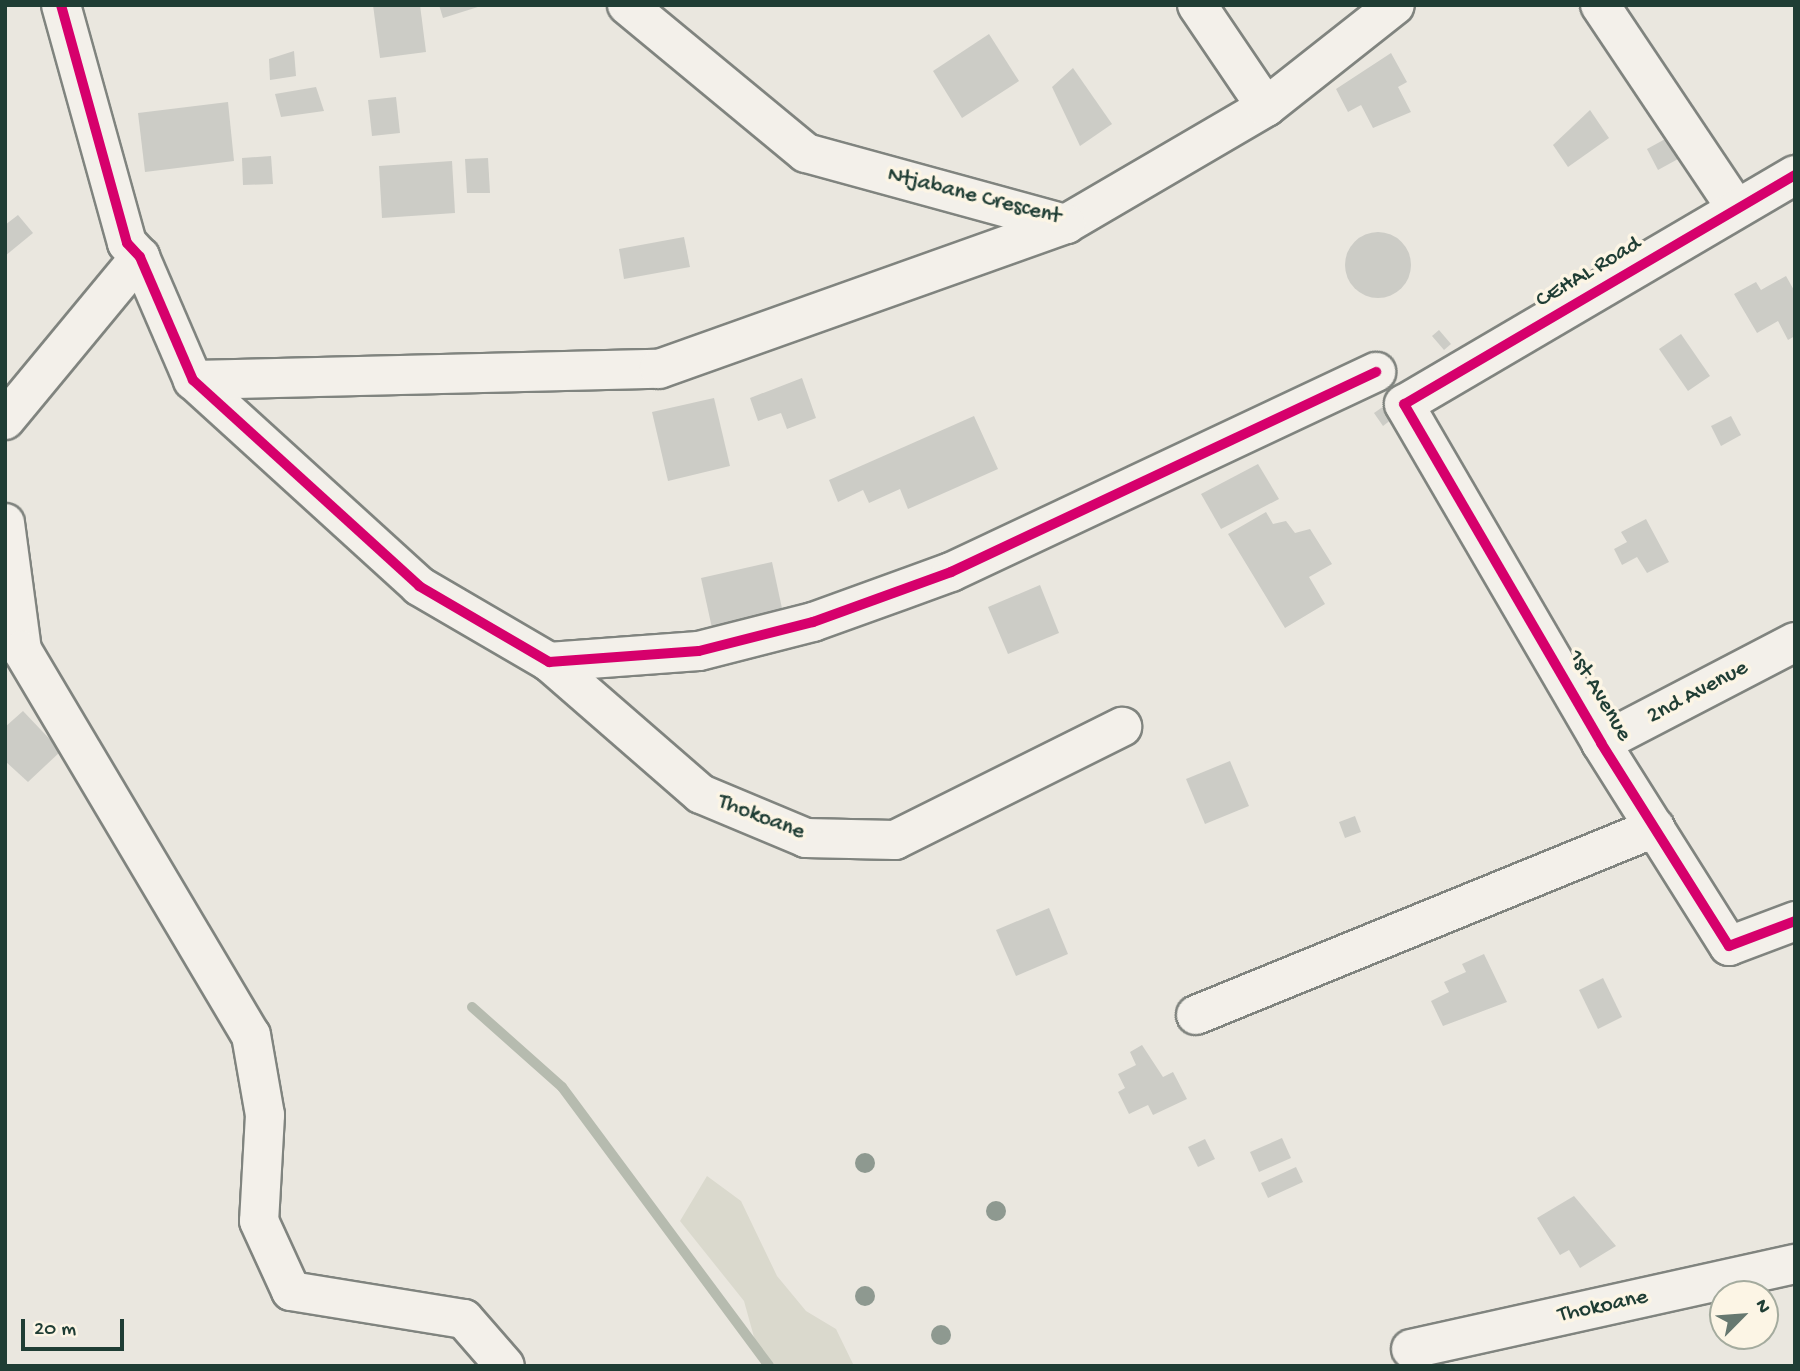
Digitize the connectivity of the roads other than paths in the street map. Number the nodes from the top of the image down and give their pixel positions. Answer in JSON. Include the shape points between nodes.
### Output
{"nodes":[{"id":1,"x":61,"y":5,"type":"edge"},
{"id":2,"x":627,"y":5,"type":"edge"},
{"id":3,"x":1197,"y":5,"type":"edge"},
{"id":4,"x":1395,"y":5,"type":"edge"},
{"id":5,"x":1600,"y":5,"type":"edge"},
{"id":6,"x":1266,"y":107,"type":"junction"},
{"id":7,"x":1795,"y":175,"type":"edge"},
{"id":8,"x":1736,"y":208,"type":"junction"},
{"id":9,"x":1066,"y":224,"type":"junction"},
{"id":10,"x":140,"y":257,"type":"junction"},
{"id":11,"x":1376,"y":372,"type":"dead end"},
{"id":12,"x":193,"y":380,"type":"junction"},
{"id":13,"x":1404,"y":404,"type":"joint"},
{"id":14,"x":5,"y":420,"type":"edge"},
{"id":15,"x":5,"y":523,"type":"edge"},
{"id":16,"x":1795,"y":642,"type":"edge"},
{"id":17,"x":549,"y":662,"type":"junction"},
{"id":18,"x":1122,"y":727,"type":"dead end"},
{"id":19,"x":1601,"y":743,"type":"junction"},
{"id":20,"x":1655,"y":828,"type":"junction"},
{"id":21,"x":1795,"y":921,"type":"edge"},
{"id":22,"x":1196,"y":1015,"type":"dead end"},
{"id":23,"x":1795,"y":1264,"type":"edge"},
{"id":24,"x":1411,"y":1349,"type":"dead end"},
{"id":25,"x":505,"y":1366,"type":"edge"}],
"edges":[{"from":1,"to":10,"type":"street","via":[[127,243]]},
{"from":2,"to":9,"type":"street","name":"Ntjabane Crescent","via":[[806,153]]},
{"from":3,"to":6,"type":"street"},
{"from":4,"to":6,"type":"street","name":"Ntjabane Crescent"},
{"from":5,"to":8,"type":"street"},
{"from":6,"to":9,"type":"street","name":"Ntjabane Crescent"},
{"from":7,"to":8,"type":"street","name":"CEHAL Road"},
{"from":8,"to":13,"type":"street","name":"CEHAL Road"},
{"from":9,"to":12,"type":"street","via":[[659,369]]},
{"from":10,"to":12,"type":"street"},
{"from":10,"to":14,"type":"street"},
{"from":11,"to":17,"type":"street","via":[[951,572],[813,622],[699,651]]},
{"from":12,"to":17,"type":"street","name":"Thokoane","via":[[419,586]]},
{"from":13,"to":19,"type":"street","name":"1st Avenue"},
{"from":15,"to":25,"type":"street","via":[[22,650],[251,1035],[265,1115],[259,1221],[291,1291],[464,1319]]},
{"from":16,"to":19,"type":"street","name":"2nd Avenue"},
{"from":17,"to":18,"type":"street","name":"Thokoane","via":[[701,794],[806,838],[895,840]]},
{"from":19,"to":20,"type":"street","name":"1st Avenue"},
{"from":20,"to":21,"type":"street","name":"1st Avenue","via":[[1730,946]]},
{"from":20,"to":22,"type":"street"},
{"from":23,"to":24,"type":"street","name":"Thokoane"}]}
